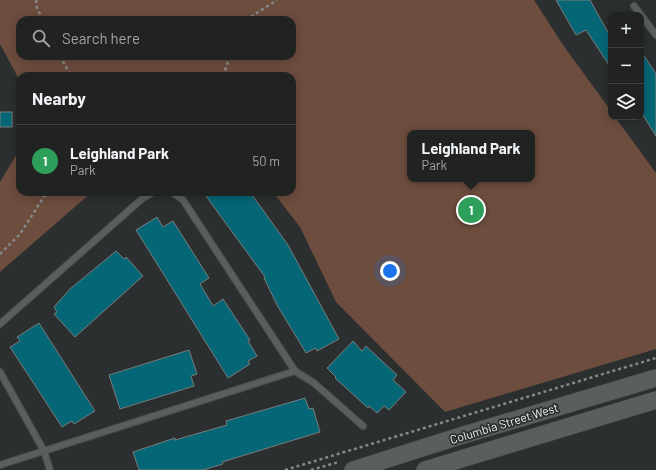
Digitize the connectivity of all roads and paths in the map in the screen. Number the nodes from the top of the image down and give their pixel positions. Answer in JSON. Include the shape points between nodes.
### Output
{"nodes":[{"id":1,"x":36,"y":0,"type":"edge"},
{"id":2,"x":277,"y":0,"type":"edge"},
{"id":3,"x":634,"y":6,"type":"dead end"},
{"id":4,"x":40,"y":16,"type":"edge"},
{"id":5,"x":252,"y":16,"type":"edge"},
{"id":6,"x":656,"y":35,"type":"edge"},
{"id":7,"x":62,"y":60,"type":"edge"},
{"id":8,"x":229,"y":60,"type":"edge"},
{"id":9,"x":68,"y":72,"type":"edge"},
{"id":10,"x":225,"y":72,"type":"edge"},
{"id":11,"x":44,"y":196,"type":"edge"},
{"id":12,"x":147,"y":196,"type":"edge"},
{"id":13,"x":178,"y":196,"type":"edge"},
{"id":14,"x":0,"y":254,"type":"edge"},
{"id":15,"x":0,"y":324,"type":"edge"},
{"id":16,"x":656,"y":358,"type":"edge"},
{"id":17,"x":295,"y":371,"type":"junction"},
{"id":18,"x":0,"y":372,"type":"edge"},
{"id":19,"x":656,"y":378,"type":"edge"},
{"id":20,"x":656,"y":400,"type":"edge"},
{"id":21,"x":363,"y":426,"type":"dead end"},
{"id":22,"x":44,"y":451,"type":"junction"},
{"id":23,"x":0,"y":465,"type":"edge"},
{"id":24,"x":50,"y":470,"type":"edge"},
{"id":25,"x":285,"y":470,"type":"edge"},
{"id":26,"x":353,"y":470,"type":"edge"},
{"id":27,"x":425,"y":470,"type":"edge"}],
"edges":[{"from":1,"to":4,"type":"path"},
{"from":2,"to":5,"type":"path"},
{"from":3,"to":6,"type":"lane"},
{"from":7,"to":9,"type":"path"},
{"from":8,"to":10,"type":"path"},
{"from":11,"to":14,"type":"path","via":[[20,234]]},
{"from":12,"to":15,"type":"lane"},
{"from":13,"to":17,"type":"lane","via":[[183,200]]},
{"from":16,"to":25,"type":"path"},
{"from":17,"to":21,"type":"lane","via":[[314,383]]},
{"from":17,"to":22,"type":"lane"},
{"from":18,"to":22,"type":"lane"},
{"from":19,"to":26,"type":"main road","name":"Columbia Street West"},
{"from":20,"to":27,"type":"main road","name":"Columbia Street West"},
{"from":22,"to":23,"type":"lane"},
{"from":22,"to":24,"type":"lane"}]}
